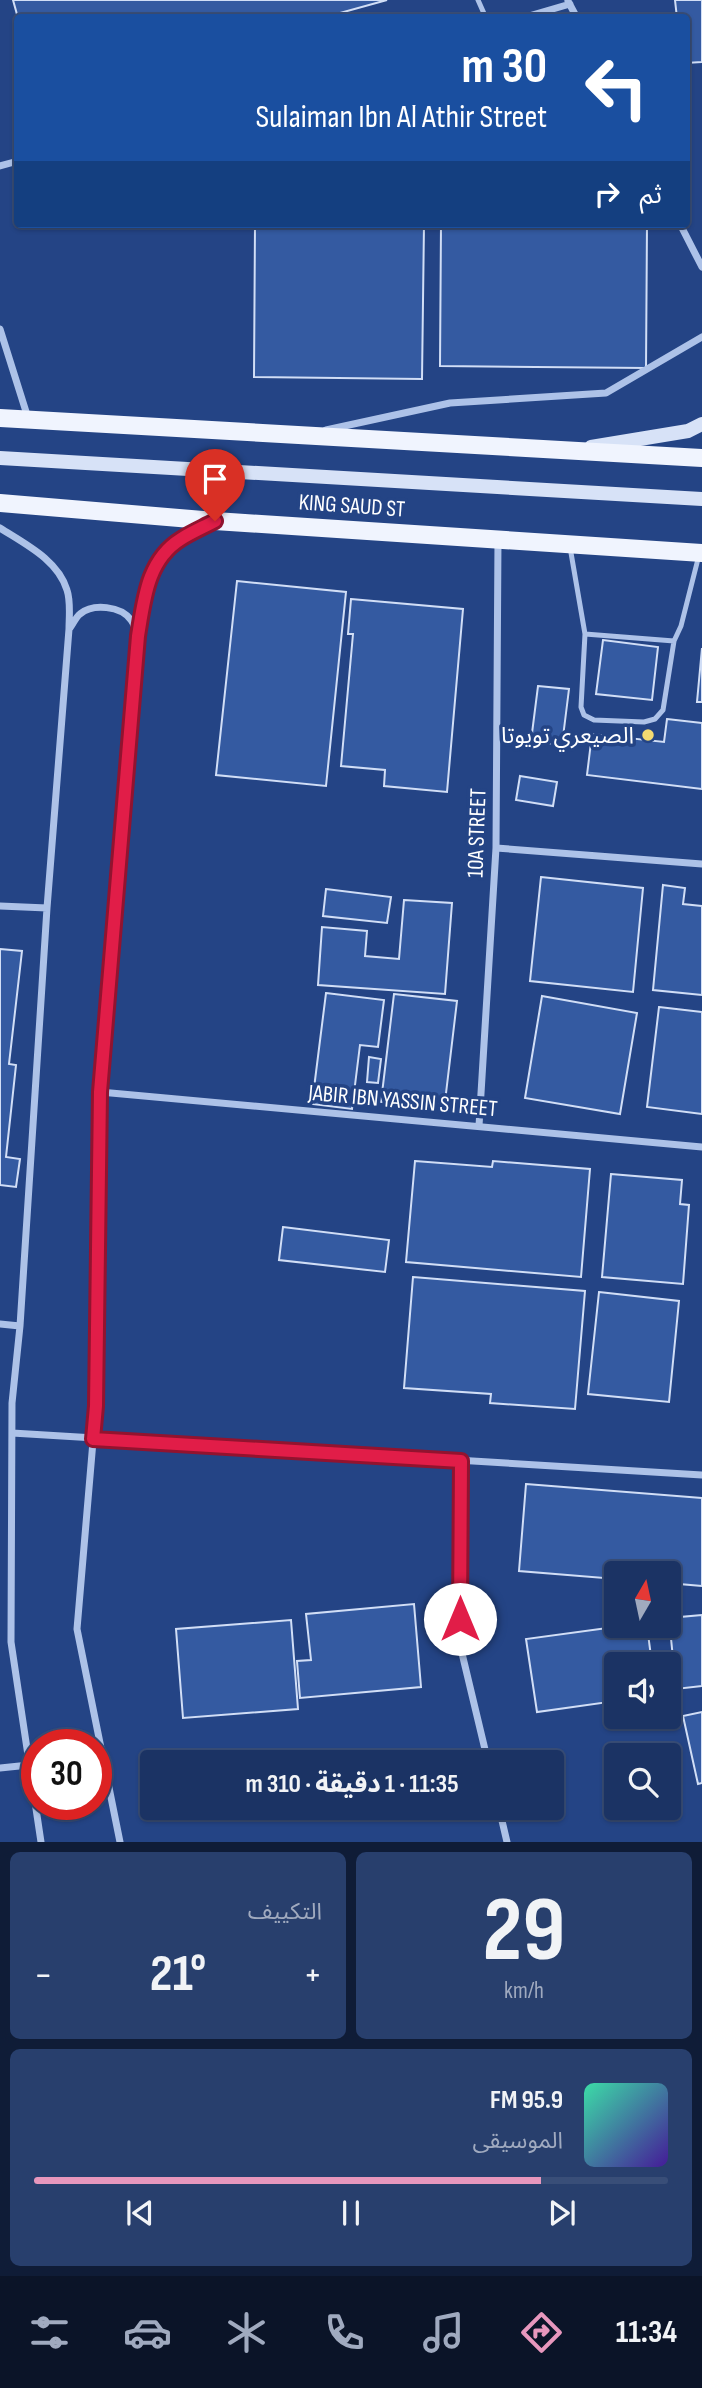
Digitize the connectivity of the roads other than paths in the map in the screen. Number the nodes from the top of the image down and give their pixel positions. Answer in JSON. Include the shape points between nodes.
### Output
{"nodes":[{"id":1,"x":569,"y":2,"type":"edge"},
{"id":2,"x":534,"y":14,"type":"edge"},
{"id":3,"x":682,"y":228,"type":"edge"},
{"id":4,"x":702,"y":267,"type":"edge"},
{"id":5,"x":0,"y":329,"type":"edge"},
{"id":6,"x":702,"y":337,"type":"edge"},
{"id":7,"x":0,"y":418,"type":"edge"},
{"id":8,"x":28,"y":419,"type":"junction"},
{"id":9,"x":702,"y":425,"type":"edge"},
{"id":10,"x":296,"y":436,"type":"junction"},
{"id":11,"x":572,"y":450,"type":"junction"},
{"id":12,"x":0,"y":458,"type":"edge"},
{"id":13,"x":702,"y":458,"type":"edge"},
{"id":14,"x":702,"y":499,"type":"edge"},
{"id":15,"x":0,"y":503,"type":"edge"},
{"id":16,"x":215,"y":521,"type":"junction"},
{"id":17,"x":0,"y":528,"type":"edge"},
{"id":18,"x":498,"y":540,"type":"junction"},
{"id":19,"x":570,"y":544,"type":"junction"},
{"id":20,"x":701,"y":553,"type":"edge"},
{"id":21,"x":69,"y":629,"type":"junction"},
{"id":22,"x":585,"y":634,"type":"junction"},
{"id":23,"x":138,"y":636,"type":"junction"},
{"id":24,"x":674,"y":641,"type":"junction"},
{"id":25,"x":496,"y":848,"type":"junction"},
{"id":26,"x":702,"y":864,"type":"edge"},
{"id":27,"x":0,"y":906,"type":"edge"},
{"id":28,"x":47,"y":908,"type":"junction"},
{"id":29,"x":100,"y":1092,"type":"junction"},
{"id":30,"x":479,"y":1126,"type":"junction"},
{"id":31,"x":702,"y":1147,"type":"edge"},
{"id":32,"x":0,"y":1324,"type":"edge"},
{"id":33,"x":20,"y":1326,"type":"junction"},
{"id":34,"x":12,"y":1433,"type":"junction"},
{"id":35,"x":93,"y":1439,"type":"junction"},
{"id":36,"x":461,"y":1461,"type":"junction"},
{"id":37,"x":702,"y":1475,"type":"edge"},
{"id":38,"x":24,"y":1729,"type":"edge"},
{"id":39,"x":485,"y":1750,"type":"edge"},
{"id":40,"x":21,"y":1766,"type":"edge"},
{"id":41,"x":0,"y":1768,"type":"edge"},
{"id":42,"x":38,"y":1820,"type":"edge"},
{"id":43,"x":502,"y":1820,"type":"edge"},
{"id":44,"x":41,"y":1842,"type":"edge"},
{"id":45,"x":120,"y":1842,"type":"edge"},
{"id":46,"x":507,"y":1842,"type":"edge"}],
"edges":[{"from":1,"to":2,"type":"street"},
{"from":3,"to":4,"type":"street"},
{"from":5,"to":8,"type":"street"},
{"from":6,"to":10,"type":"street","via":[[606,393],[450,403]]},
{"from":7,"to":8,"type":"main road"},
{"from":8,"to":10,"type":"main road"},
{"from":9,"to":11,"type":"main road"},
{"from":10,"to":11,"type":"main road"},
{"from":11,"to":13,"type":"main road"},
{"from":12,"to":14,"type":"main road"},
{"from":15,"to":16,"type":"main road","name":"KING SAUD ST"},
{"from":16,"to":18,"type":"main road","name":"KING SAUD ST"},
{"from":16,"to":23,"type":"street","via":[[178,540],[159,559],[148,582]]},
{"from":17,"to":21,"type":"street","via":[[60,573],[68,593]]},
{"from":18,"to":19,"type":"main road","name":"KING SAUD ST"},
{"from":18,"to":25,"type":"street","name":"10A STREET"},
{"from":19,"to":20,"type":"main road","name":"KING SAUD ST"},
{"from":19,"to":22,"type":"lane"},
{"from":20,"to":24,"type":"lane"},
{"from":21,"to":23,"type":"street","via":[[80,614],[106,607],[131,620]]},
{"from":21,"to":28,"type":"street"},
{"from":22,"to":24,"type":"lane"},
{"from":22,"to":24,"type":"lane","via":[[581,706],[584,715],[594,720],[655,719],[663,710]]},
{"from":23,"to":29,"type":"street"},
{"from":25,"to":26,"type":"street"},
{"from":25,"to":30,"type":"street","name":"10A STREET"},
{"from":27,"to":28,"type":"street"},
{"from":28,"to":33,"type":"street"},
{"from":29,"to":30,"type":"street","name":"JABIR IBN YASSIN STREET"},
{"from":29,"to":35,"type":"street"},
{"from":30,"to":31,"type":"street","name":"JABIR IBN YASSIN STREET"},
{"from":32,"to":33,"type":"street"},
{"from":33,"to":34,"type":"street"},
{"from":34,"to":35,"type":"street"},
{"from":34,"to":38,"type":"street","via":[[11,1642]]},
{"from":35,"to":36,"type":"street"},
{"from":35,"to":45,"type":"street","via":[[77,1629]]},
{"from":36,"to":37,"type":"street"},
{"from":36,"to":39,"type":"street","via":[[460,1645]]},
{"from":40,"to":41,"type":"street"},
{"from":42,"to":44,"type":"street"},
{"from":43,"to":46,"type":"street"}]}
